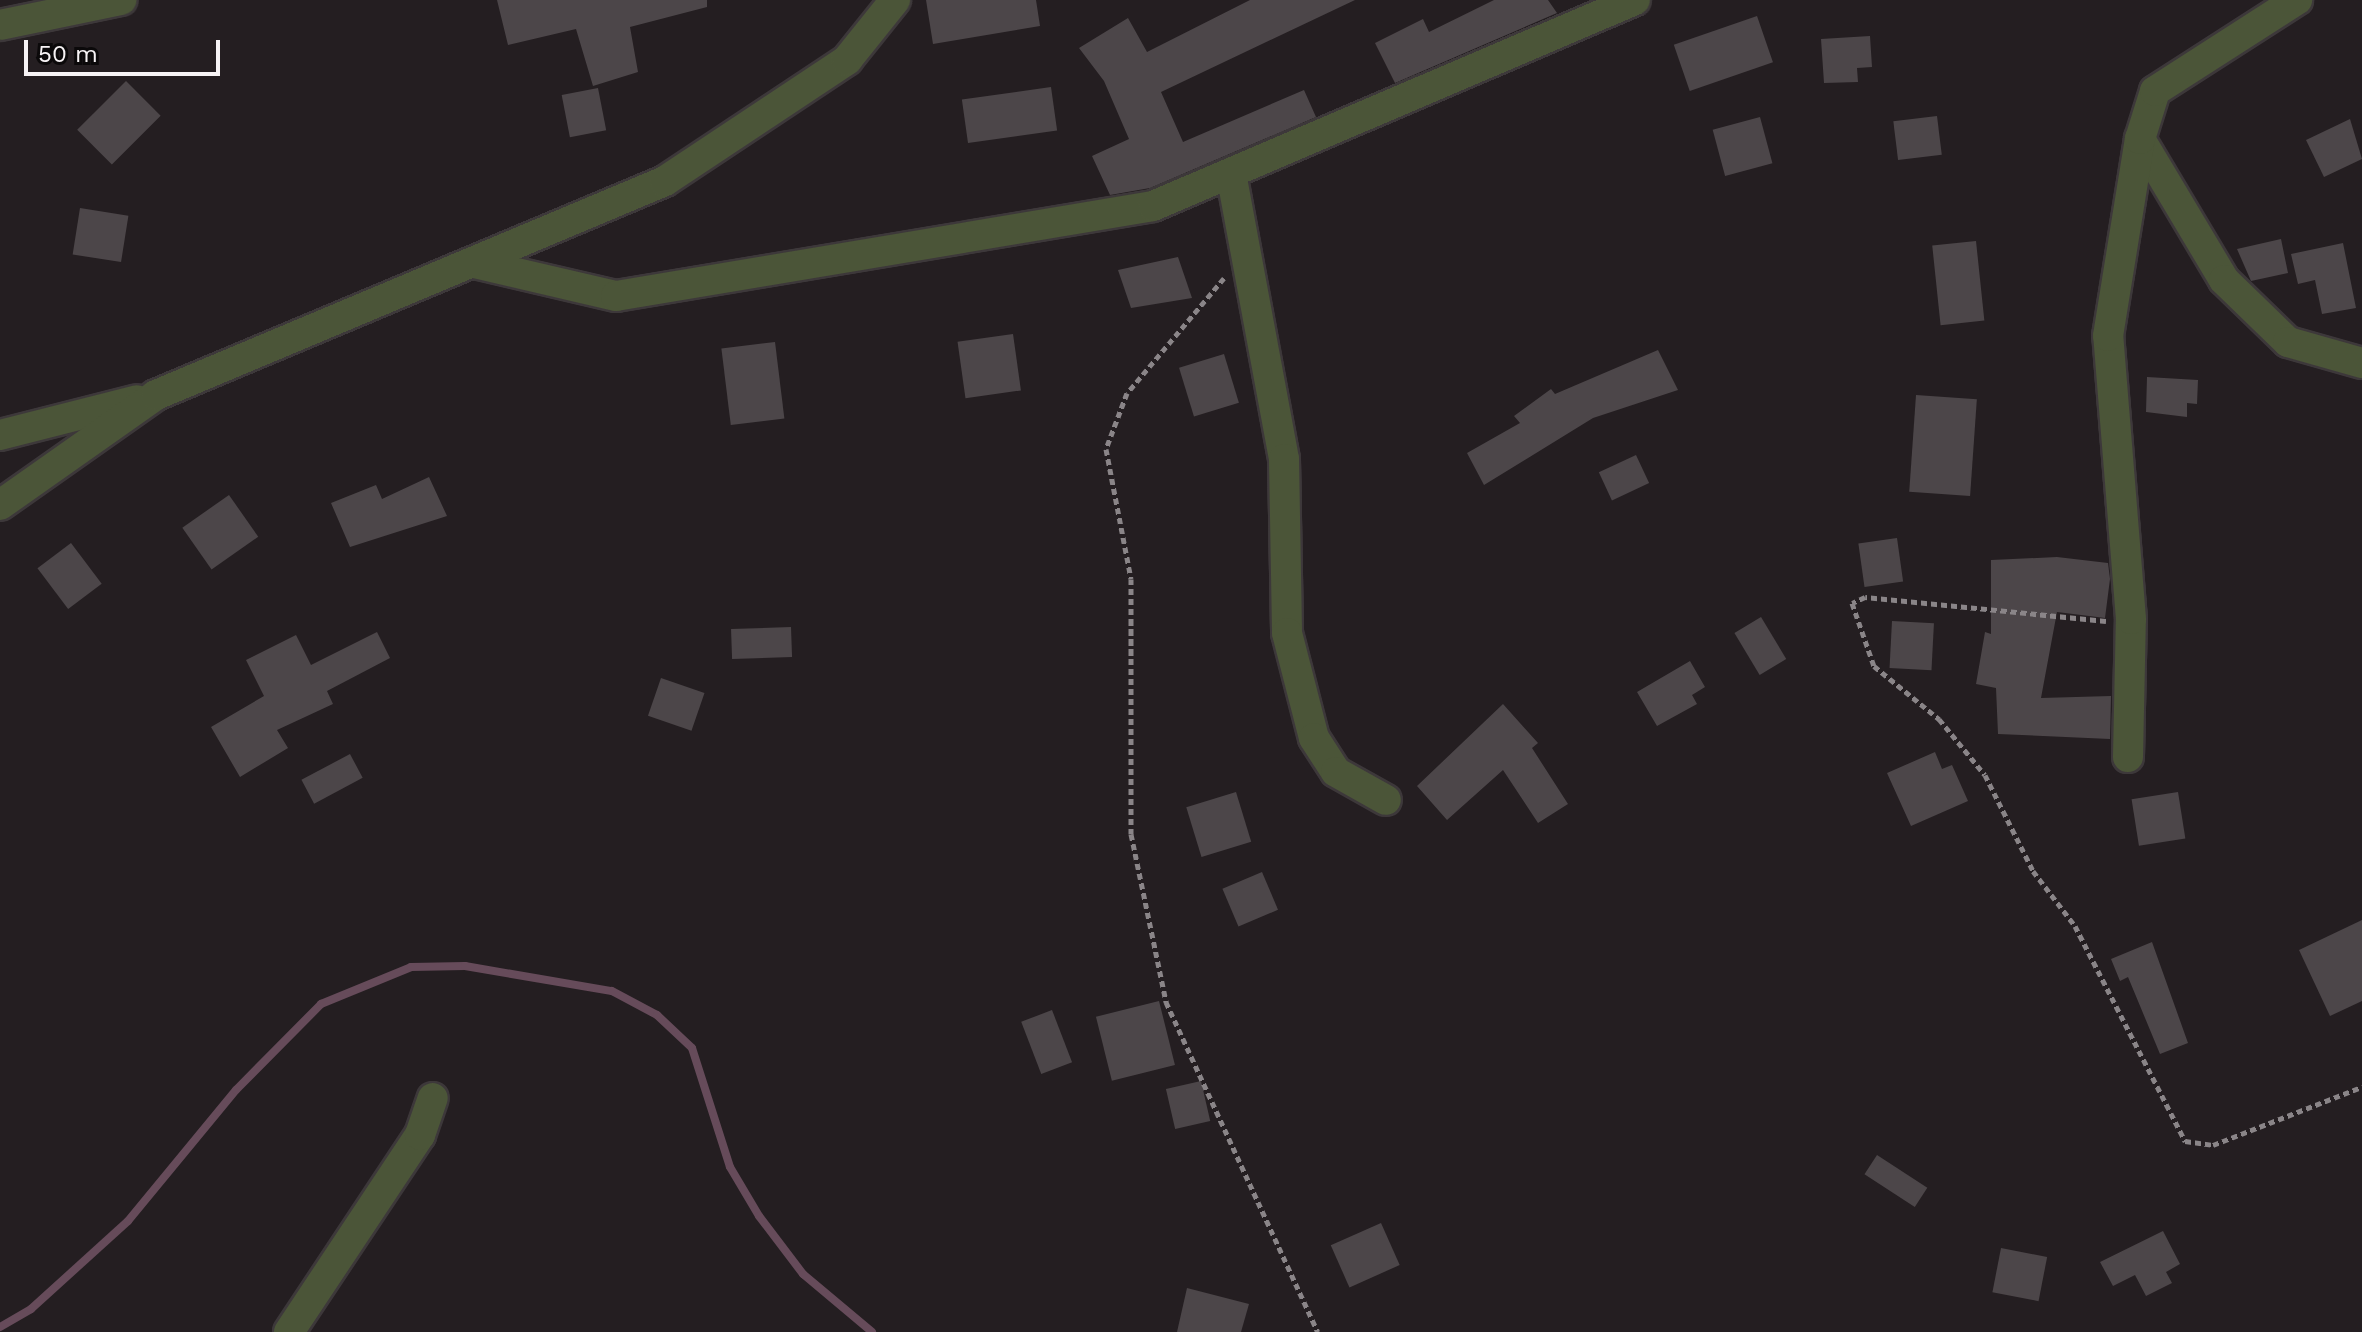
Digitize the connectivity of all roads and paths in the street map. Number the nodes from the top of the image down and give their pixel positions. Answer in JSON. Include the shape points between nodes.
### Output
{"nodes":[{"id":1,"x":121,"y":0,"type":"edge"},
{"id":2,"x":895,"y":0,"type":"edge"},
{"id":3,"x":1635,"y":0,"type":"edge"},
{"id":4,"x":2297,"y":0,"type":"edge"},
{"id":5,"x":0,"y":25,"type":"edge"},
{"id":6,"x":2140,"y":139,"type":"junction"},
{"id":7,"x":1231,"y":173,"type":"junction"},
{"id":8,"x":1245,"y":253,"type":"junction"},
{"id":9,"x":474,"y":263,"type":"junction"},
{"id":10,"x":2362,"y":363,"type":"edge"},
{"id":11,"x":156,"y":395,"type":"junction"},
{"id":12,"x":0,"y":435,"type":"edge"},
{"id":13,"x":0,"y":505,"type":"edge"},
{"id":14,"x":2131,"y":619,"type":"junction"},
{"id":15,"x":2128,"y":757,"type":"dead end"},
{"id":16,"x":1386,"y":800,"type":"dead end"},
{"id":17,"x":2362,"y":1087,"type":"edge"},
{"id":18,"x":433,"y":1098,"type":"dead end"},
{"id":19,"x":289,"y":1332,"type":"edge"},
{"id":20,"x":1318,"y":1332,"type":"edge"}],
"edges":[{"from":1,"to":5,"type":"street"},
{"from":2,"to":9,"type":"street","via":[[847,60],[665,181]]},
{"from":3,"to":7,"type":"street"},
{"from":4,"to":6,"type":"street","via":[[2155,91]]},
{"from":6,"to":10,"type":"street","via":[[2224,280],[2288,342]]},
{"from":6,"to":14,"type":"street","via":[[2108,336]]},
{"from":7,"to":8,"type":"street"},
{"from":7,"to":9,"type":"street","via":[[1153,206],[616,296]]},
{"from":8,"to":16,"type":"street","via":[[1284,459],[1282,612],[1314,738],[1336,772]]},
{"from":8,"to":20,"type":"path","via":[[1127,393],[1106,449],[1131,579],[1131,834],[1166,1002]]},
{"from":9,"to":11,"type":"street"},
{"from":11,"to":12,"type":"street"},
{"from":11,"to":13,"type":"street"},
{"from":14,"to":15,"type":"street"},
{"from":14,"to":17,"type":"path","via":[[2075,623],[1865,597],[1852,603],[1874,666],[1939,719],[1985,775],[2033,871],[2075,926],[2185,1141],[2213,1145]]},
{"from":18,"to":19,"type":"street","via":[[420,1135]]}]}
